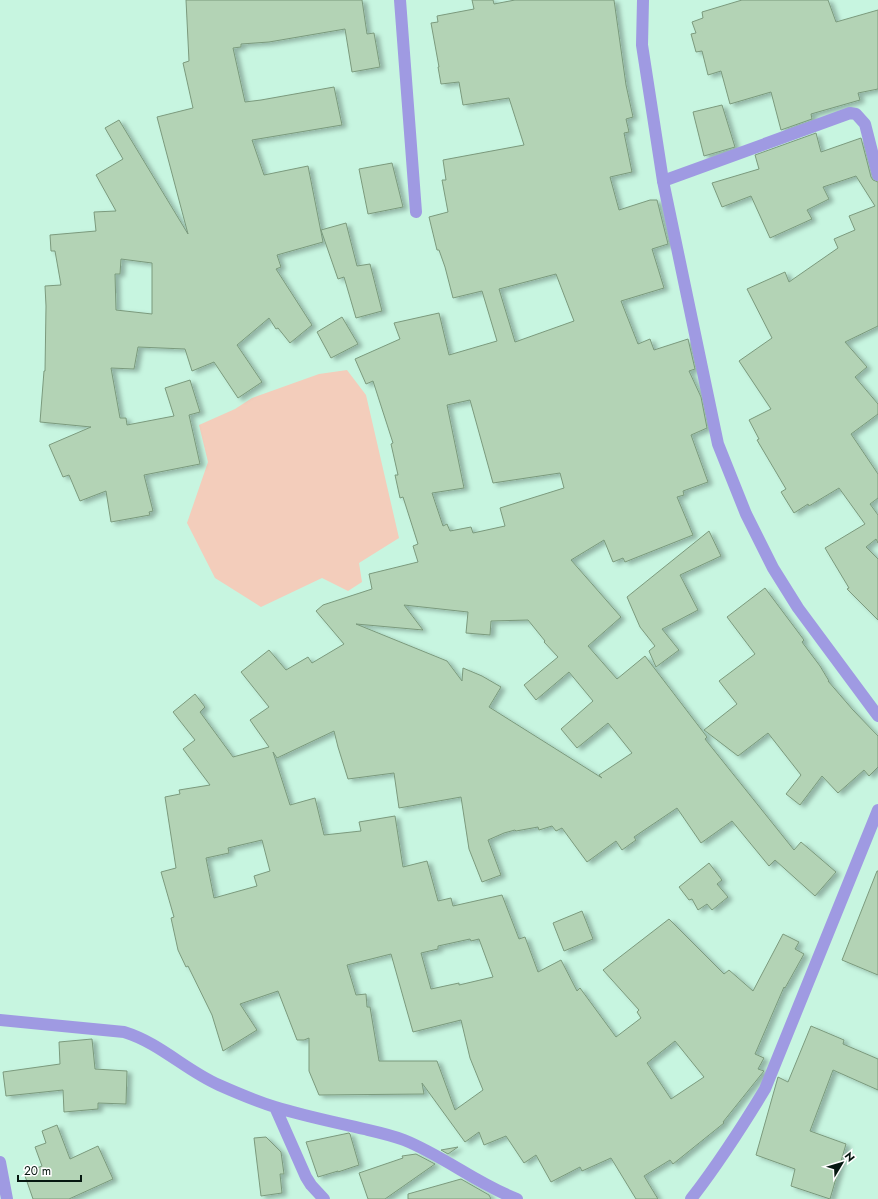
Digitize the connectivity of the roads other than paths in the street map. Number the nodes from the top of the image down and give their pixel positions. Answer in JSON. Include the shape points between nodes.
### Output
{"nodes":[{"id":1,"x":400,"y":0,"type":"edge"},
{"id":2,"x":643,"y":0,"type":"edge"},
{"id":3,"x":878,"y":175,"type":"edge"},
{"id":4,"x":663,"y":180,"type":"junction"},
{"id":5,"x":416,"y":212,"type":"dead end"},
{"id":6,"x":878,"y":716,"type":"edge"},
{"id":7,"x":878,"y":810,"type":"edge"},
{"id":8,"x":0,"y":1020,"type":"edge"},
{"id":9,"x":275,"y":1107,"type":"junction"},
{"id":10,"x":0,"y":1162,"type":"edge"},
{"id":11,"x":7,"y":1199,"type":"edge"},
{"id":12,"x":324,"y":1199,"type":"edge"},
{"id":13,"x":517,"y":1199,"type":"edge"},
{"id":14,"x":691,"y":1199,"type":"edge"}],
"edges":[{"from":1,"to":5,"type":"street"},
{"from":2,"to":4,"type":"street","via":[[642,45]]},
{"from":3,"to":4,"type":"street","via":[[865,124],[856,114],[850,113]]},
{"from":4,"to":6,"type":"street","via":[[718,444],[746,514],[772,568],[798,608]]},
{"from":7,"to":14,"type":"street","via":[[765,1090],[714,1170]]},
{"from":8,"to":9,"type":"street","via":[[124,1032],[138,1036],[208,1080]]},
{"from":9,"to":12,"type":"street","via":[[306,1177]]},
{"from":9,"to":13,"type":"street","via":[[404,1140],[484,1185]]},
{"from":10,"to":11,"type":"street"}]}
